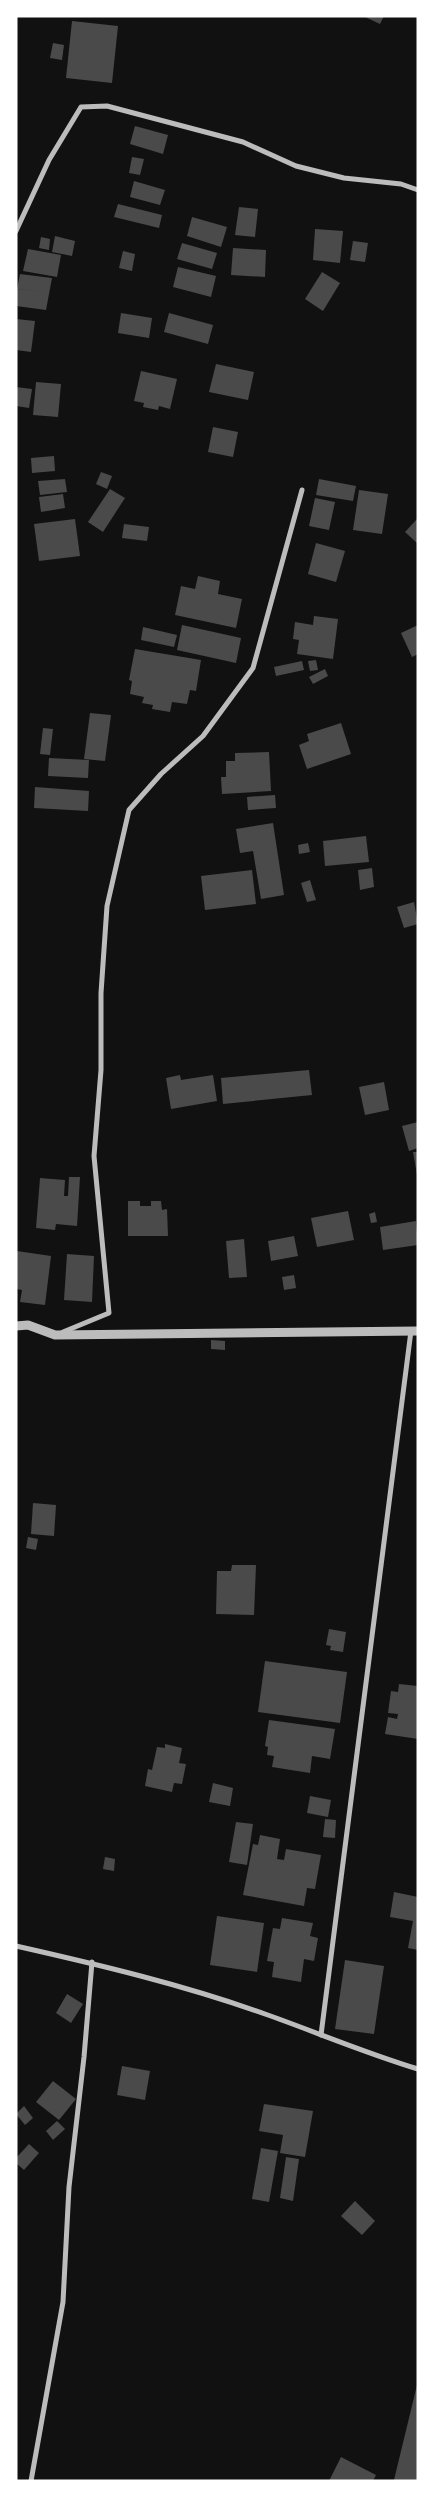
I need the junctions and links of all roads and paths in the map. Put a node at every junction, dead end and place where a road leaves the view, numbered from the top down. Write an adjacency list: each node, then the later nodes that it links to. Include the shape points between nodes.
1 (418, 190): 2 (street, via 306,168 243,142 107,106 81,107 49,160)
2 (16, 231)
3 (302, 490): 6 (street, via 253,668 203,736 161,774 129,810 107,906 94,1156 109,1313)
4 (16, 1326): 6 (street, via 28,1326)
5 (414, 1331): 6 (street); 9 (street)
6 (55, 1335)
7 (16, 1946): 8 (street)
8 (92, 1962): 9 (street, via 264,2013); 11 (street, via 69,2187 63,2302)
9 (321, 2036): 10 (street)
10 (418, 2069)
11 (31, 2481)

